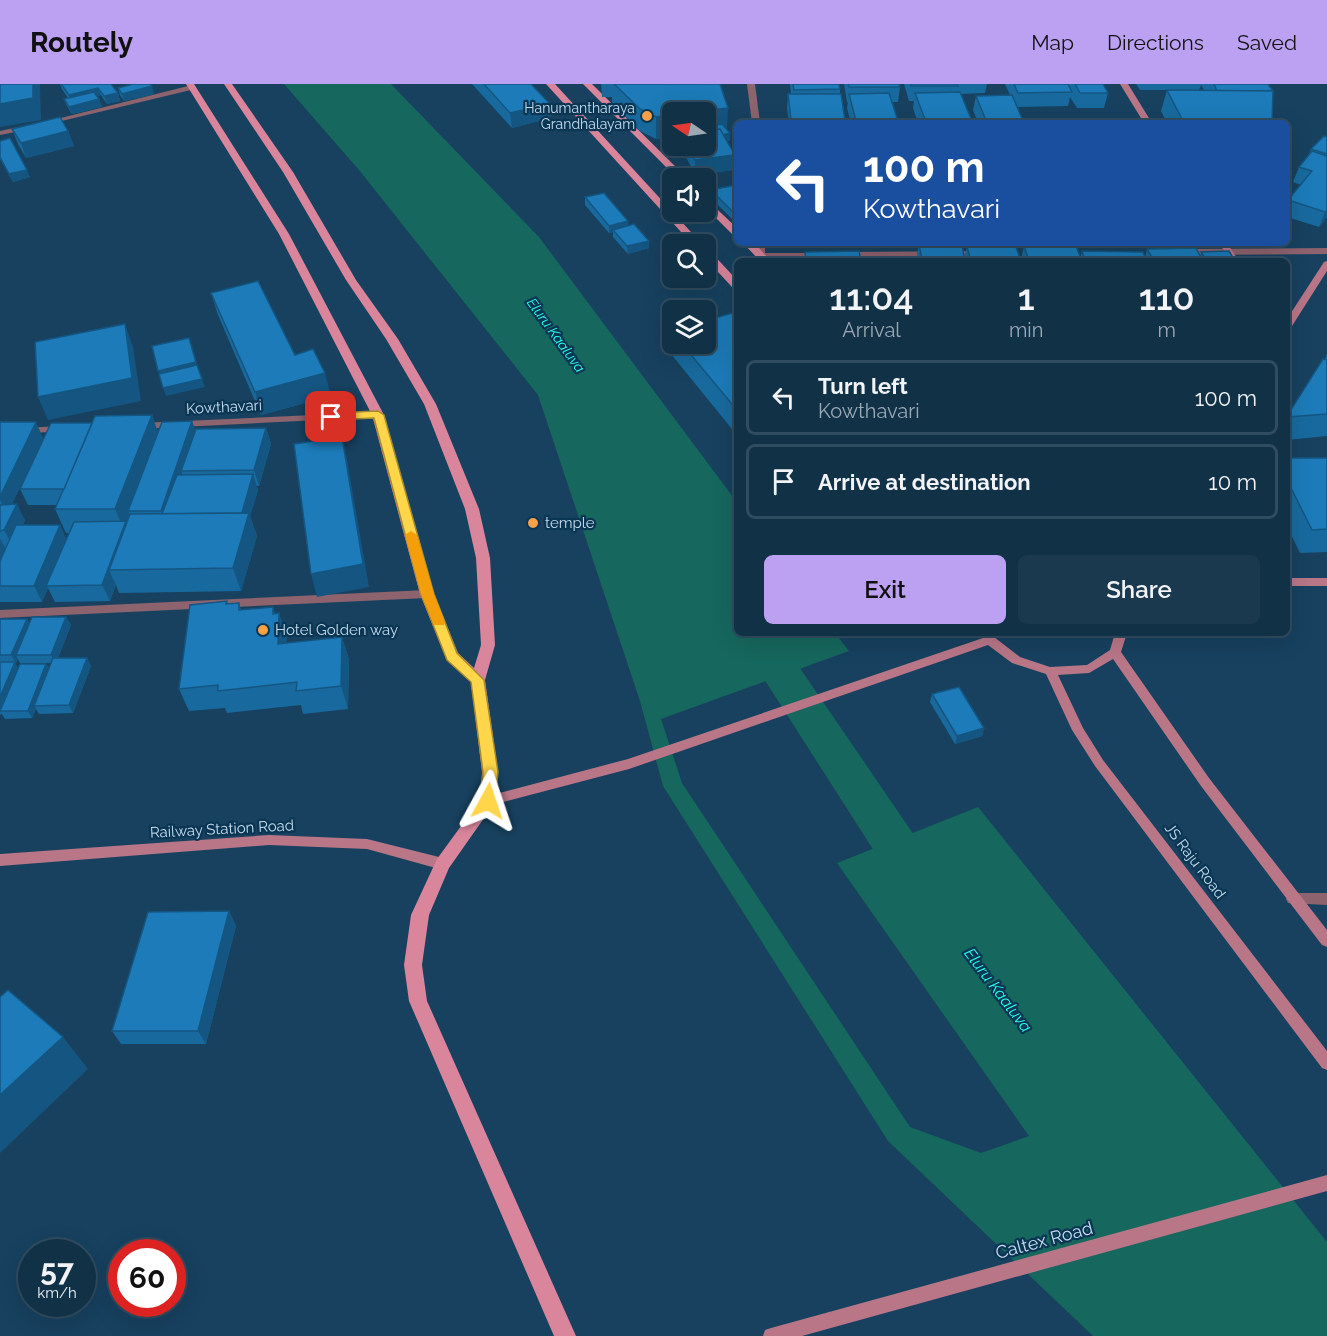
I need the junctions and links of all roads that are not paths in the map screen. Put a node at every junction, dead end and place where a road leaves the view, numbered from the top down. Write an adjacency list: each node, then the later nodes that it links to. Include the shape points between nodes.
1 (228, 84): 39 (main road, via 288,172 430,404 472,509 483,558 488,645)
2 (550, 84): 13 (main road)
3 (586, 84): 10 (main road)
4 (751, 84): 7 (street)
5 (1124, 84): 8 (street)
6 (191, 86): 9 (street); 27 (main road, via 284,234)
7 (756, 120)
8 (1146, 120)
9 (0, 134)
10 (672, 168)
11 (716, 212): 12 (main road)
12 (734, 230)
13 (688, 234)
14 (751, 246): 20 (main road)
15 (1225, 246): 18 (street)
16 (1327, 251): 18 (street)
17 (1169, 252): 18 (street)
18 (1229, 252): 22 (street)
19 (989, 254): 21 (street)
20 (762, 258)
21 (808, 258)
22 (1233, 258)
23 (716, 264): 25 (main road)
24 (1327, 264): 26 (street)
25 (734, 283)
26 (1290, 321)
27 (378, 415): 28 (street, Kowthavari); 33 (main road)
28 (130, 426)
29 (71, 429): 30 (street)
30 (0, 432)
31 (1290, 582): 32 (street)
32 (1327, 582)
33 (427, 594): 34 (street); 39 (main road, via 452,656)
34 (0, 614)
35 (988, 636): 38 (street, via 1016,660); 40 (street, via 876,680 628,764)
36 (1120, 636): 37 (street)
37 (1115, 652): 38 (street, via 1089,669); 43 (street)
38 (1050, 671): 46 (street, JS Raju Road, via 1078,730 1099,763)
39 (478, 680): 40 (main road, via 490,772)
40 (488, 801): 42 (main road)
41 (0, 860): 42 (street, Railway Station Road, via 269,840 367,844)
42 (443, 864): 48 (main road, via 420,915 413,965 418,1001)
43 (1293, 899): 44 (street); 45 (street)
44 (1327, 899)
45 (1327, 941)
46 (1327, 1063)
47 (1327, 1183): 49 (street, Caltex Road)
48 (565, 1336)
49 (771, 1336)

